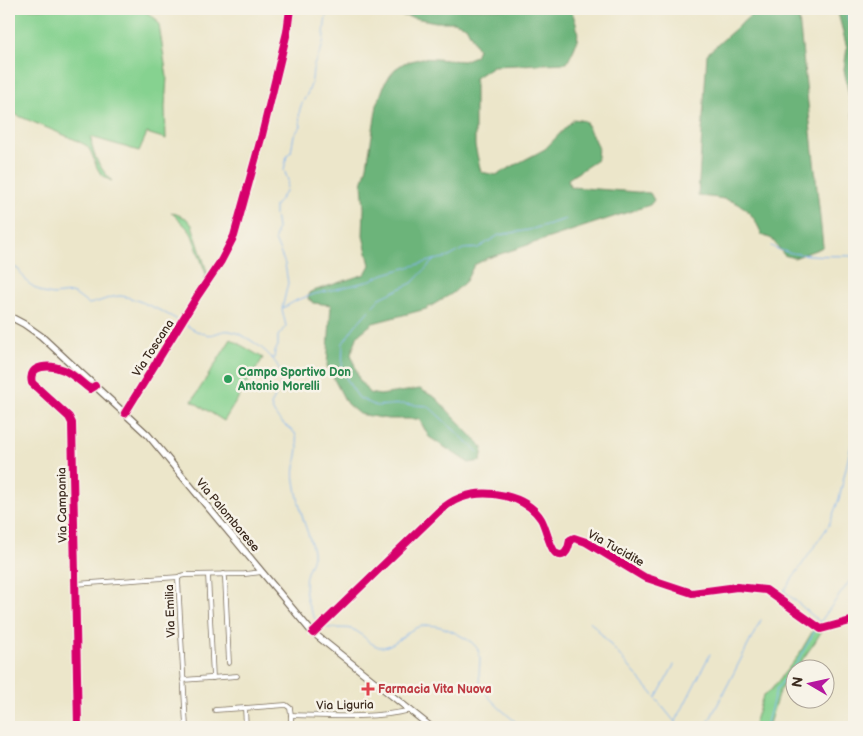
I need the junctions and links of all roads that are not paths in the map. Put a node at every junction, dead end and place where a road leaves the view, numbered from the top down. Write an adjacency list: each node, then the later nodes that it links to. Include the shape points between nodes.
1 (290, 9): 4 (street, Via Toscana, via 238,226 221,261)
2 (9, 316): 3 (main road, Via Palombarese, via 41,336)
3 (95, 386): 4 (main road, Via Palombarese); 9 (street, Via Campania, via 90,389 61,369 39,367 31,376 32,383 72,423)
4 (125, 413): 5 (main road, Via Palombarese, via 161,450)
5 (262, 572): 6 (street, Via Emilia); 11 (main road, Via Palombarese)
6 (224, 574): 7 (street, Via Emilia); 12 (street)
7 (208, 575): 8 (street, Via Emilia); 14 (street)
8 (179, 577): 9 (street); 15 (street, Via Emilia)
9 (75, 584): 22 (street, Via Campania)
10 (854, 620): 11 (street, Via Tucidite, via 820,628 766,590 737,587 692,593 644,577 574,538 570,540 565,554 557,554 543,522 534,511 502,495 483,494 459,498 438,512)
11 (315, 630): 18 (main road, Via Palombarese)
12 (229, 663)
13 (237, 676): 14 (street)
14 (213, 678): 15 (street)
15 (184, 680): 23 (street, Via Emilia)
16 (245, 708): 17 (street); 19 (street, via 286,705); 24 (street)
17 (215, 710)
18 (411, 710): 19 (street, Via Liguria, via 382,715); 26 (main road, Via Palombarese)
19 (291, 715): 25 (street)
20 (9, 727): 21 (street)
21 (20, 727)
22 (78, 727)
23 (186, 727)
24 (246, 727)
25 (292, 727)
26 (431, 727)

